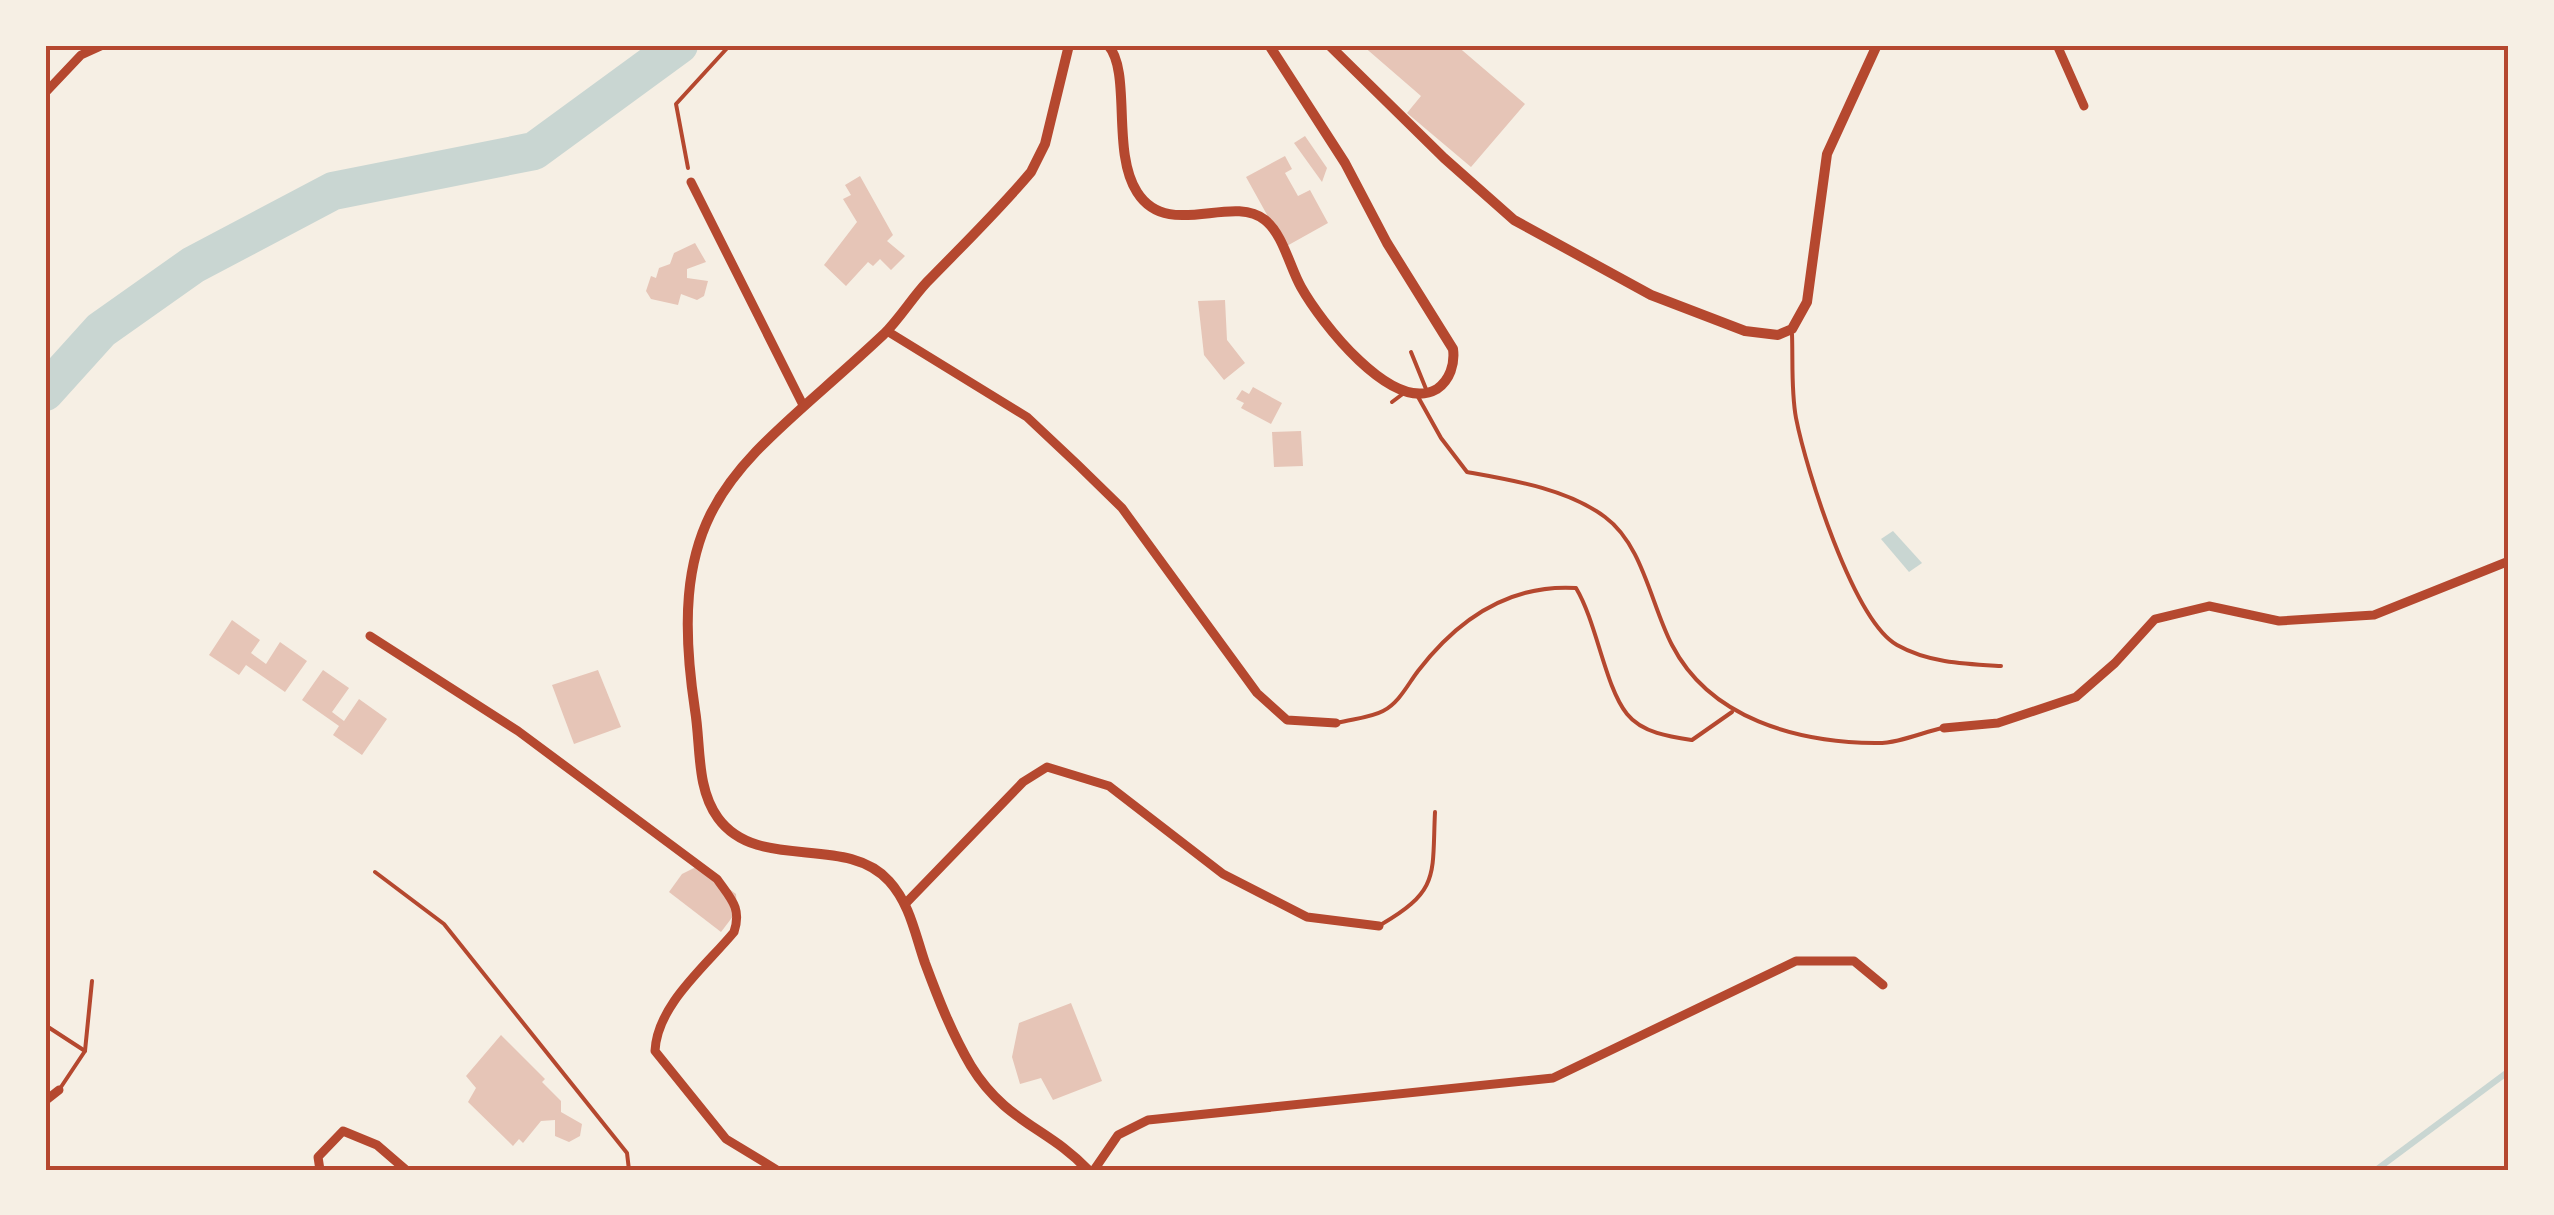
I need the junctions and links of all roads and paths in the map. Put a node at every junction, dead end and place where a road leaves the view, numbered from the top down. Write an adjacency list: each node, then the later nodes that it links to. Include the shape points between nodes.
1 (102, 45): 9 (street, via 81,55)
2 (730, 45): 11 (path, via 676,104)
3 (1069, 45): 13 (street, via 1045,144 1031,172)
4 (1108, 45): 15 (street, via 1119,79 1124,157 1139,196 1183,216 1246,212 1265,220 1324,325 1360,360)
5 (1269, 45): 15 (street, via 1452,349 1452,370 1442,386)
6 (1329, 45): 12 (street, via 1514,220 1605,273 1684,308 1762,334)
7 (1877, 45): 12 (street, via 1827,154 1807,302)
8 (2057, 45): 10 (street)
9 (45, 93)
10 (2084, 106)
11 (691, 182): 17 (street)
12 (1792, 330): 20 (lane, via 1796,416 1816,490 1876,627 1895,645 1939,662)
13 (887, 331): 17 (street); 22 (street, via 1027,417 1078,465 1122,508 1257,693 1287,720)
14 (1411, 352): 15 (lane)
15 (1416, 394): 16 (lane); 21 (lane, via 1468,472 1520,482 1606,517 1624,539 1672,648)
16 (1392, 402)
17 (803, 405): 26 (street, via 754,449 722,491 688,580 686,634 704,793 733,835 871,864)
18 (2509, 561): 23 (street, via 2374,615 2279,621 2209,606 2155,618 2076,696 1998,723)
19 (370, 636): 37 (street, via 518,732 717,879 737,907 734,932 667,1012 654,1051 726,1139)
20 (2000, 666)
21 (1732, 712): 22 (lane, via 1692,740 1660,736 1627,715 1592,614 1576,588 1549,586 1485,608 1453,633 1384,711); 23 (lane, via 1793,733 1878,744)
22 (1336, 723)
23 (1944, 728)
24 (1434, 812): 27 (lane, via 1432,866 1420,902)
25 (374, 872): 36 (lane, via 444,924 628,1153)
26 (906, 903): 27 (street, via 1023,782 1046,767 1110,786 1223,874 1307,917); 38 (street, via 943,1012 971,1066 995,1100)
27 (1379, 926)
28 (92, 980): 31 (lane)
29 (1883, 985): 38 (street, via 1854,962 1796,961 1553,1078 1148,1120 1118,1134)
30 (45, 1025): 31 (lane)
31 (85, 1052): 32 (lane)
32 (58, 1090): 33 (street)
33 (45, 1101)
34 (320, 1170): 35 (street, via 318,1156 342,1130)
35 (406, 1170)
36 (630, 1170)
37 (777, 1170)
38 (1091, 1170)

